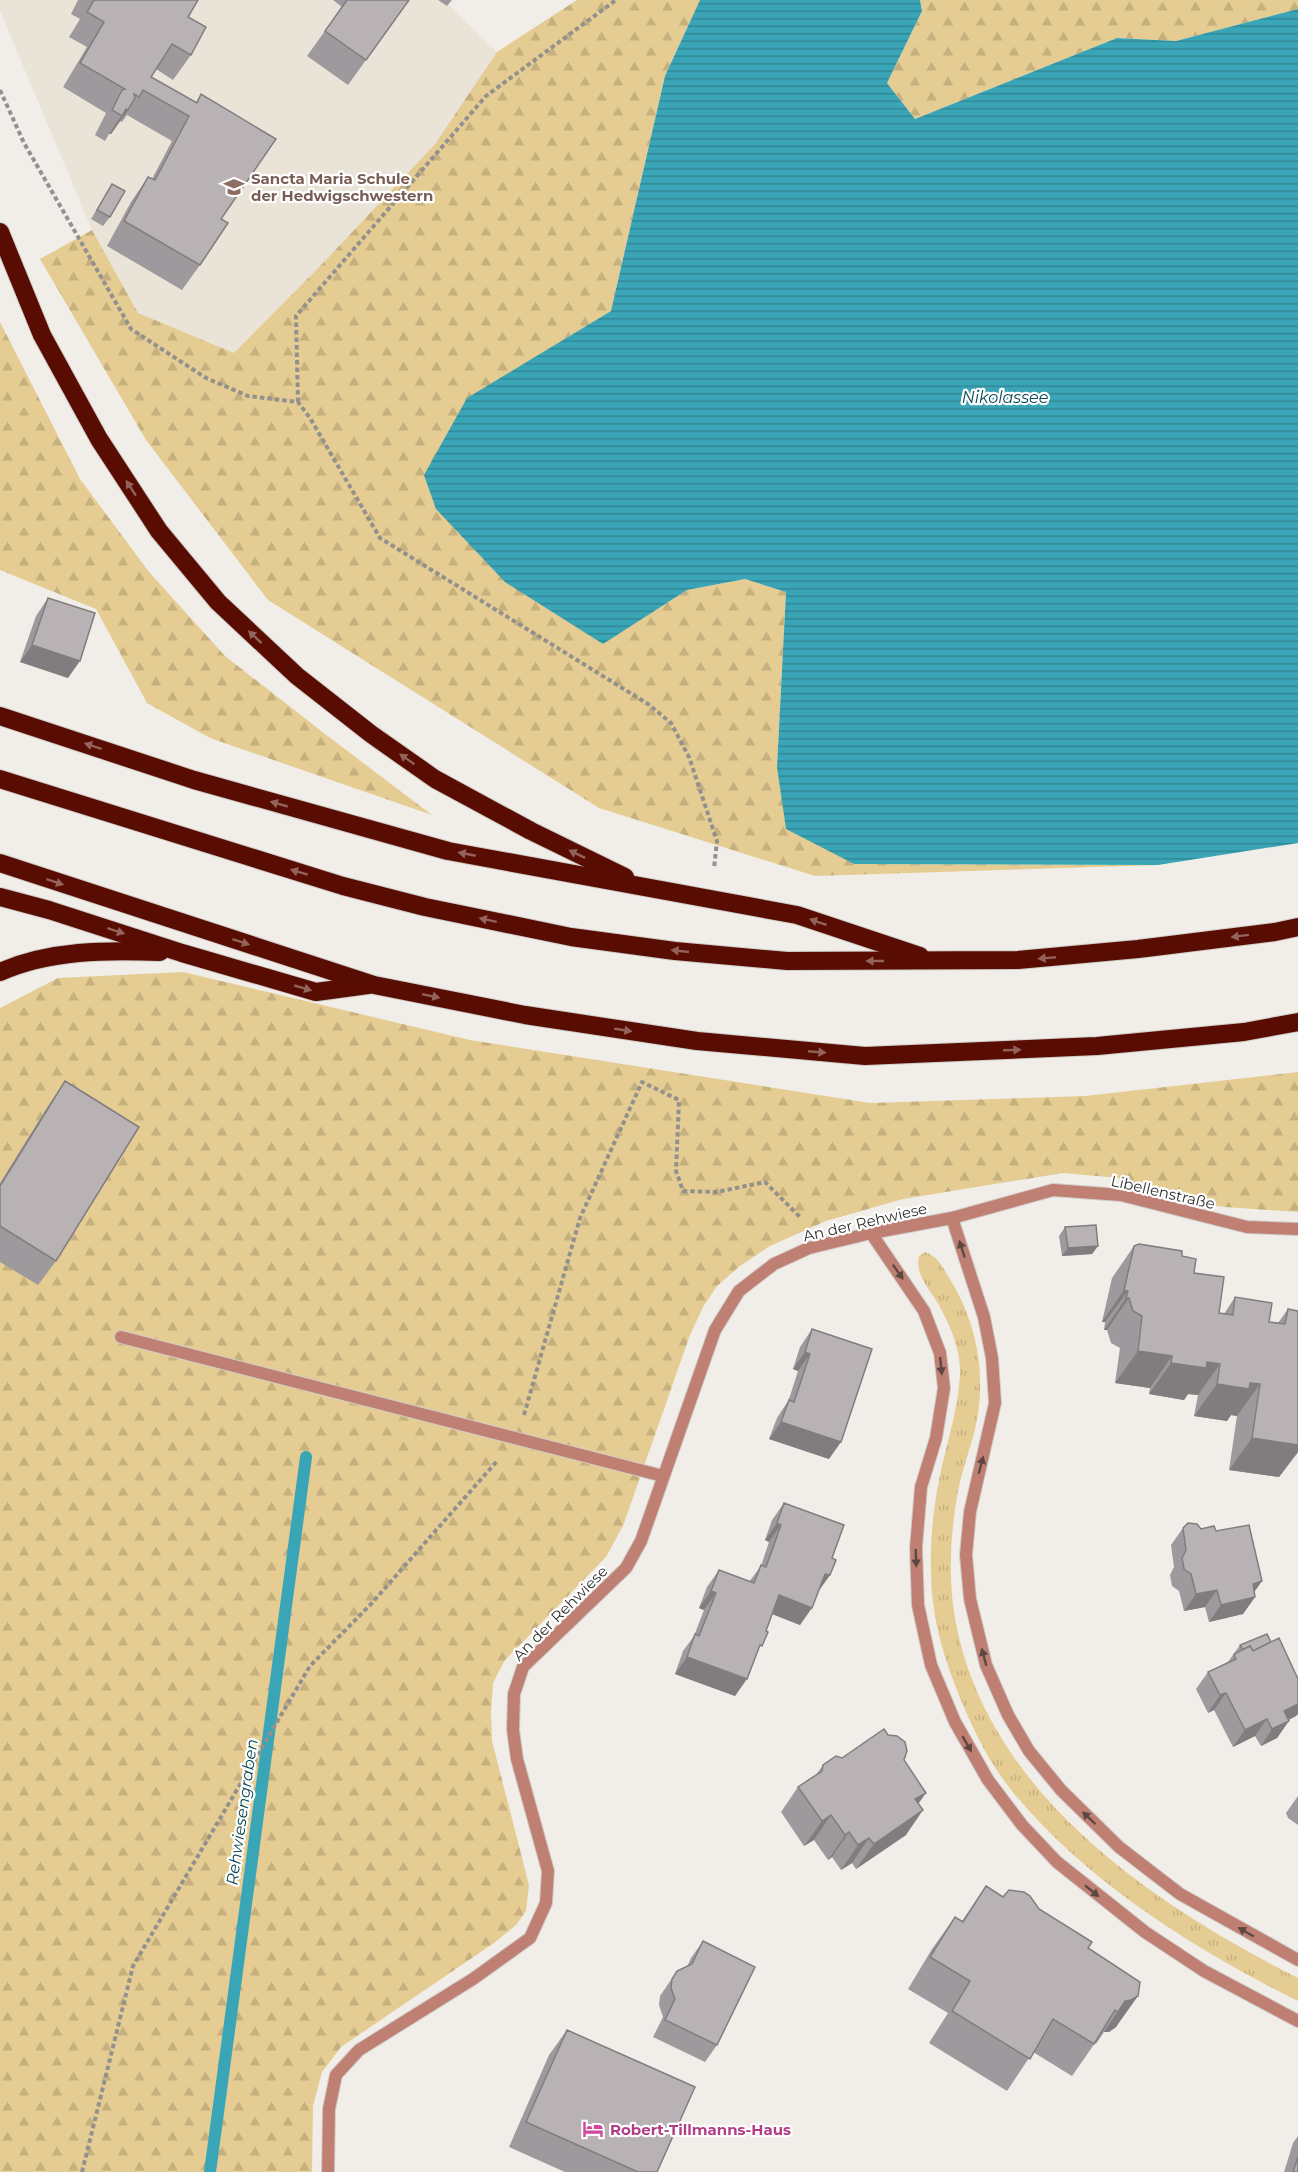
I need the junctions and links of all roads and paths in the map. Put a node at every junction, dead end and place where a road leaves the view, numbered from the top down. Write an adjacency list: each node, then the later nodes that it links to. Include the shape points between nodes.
1 (616, 0): 4 (path, via 486,96 296,316)
2 (0, 90): 4 (path, via 24,143 131,329 206,378 248,396)
3 (0, 232): 9 (highway, one-way to 3, via 435,779 297,676 218,602 159,531 99,439 42,335)
4 (298, 402): 8 (path, via 380,538 648,704 671,723 689,757 717,841)
5 (0, 716): 9 (highway, one-way to 5, via 448,850 194,780)
6 (0, 779): 13 (highway, one-way to 6, via 787,961 571,937 343,886)
7 (0, 863): 15 (highway, one-way to 15)
8 (714, 867)
9 (649, 888): 13 (highway, one-way to 9, via 797,915)
10 (0, 897): 12 (highway, one-way to 12)
11 (1298, 927): 13 (highway, one-way to 13, via 1138,950 1018,960)
12 (182, 953): 14 (highway, via 106,950 24,962); 15 (highway, one-way to 15, via 316,992)
13 (933, 961)
14 (0, 972)
15 (374, 985): 16 (highway, one-way to 16, via 525,1016 685,1040 865,1056 1097,1046 1244,1032)
16 (1298, 1022)
17 (801, 1218): 22 (path, via 765,1182 717,1192 682,1191 676,1171 680,1100 642,1082 580,1218)
18 (952, 1218): 19 (street, Libellenstraße, via 1053,1190 1121,1195 1247,1227); 20 (street, An der Rehwiese); 24 (street, one-way to 18, via 1180,1894 1119,1847 1061,1790 1029,1751 1008,1715 986,1665 970,1599 966,1555 970,1512 994,1403 993,1358)
19 (1298, 1229)
20 (871, 1233): 23 (street, An der Rehwiese, via 809,1248 774,1264 739,1292 715,1329); 25 (street, one-way to 25, via 924,1311 940,1353 944,1388 936,1438 921,1487 917,1593 931,1665 955,1722 988,1780 1057,1862 1164,1945)
21 (121, 1337): 22 (street)
22 (517, 1438): 23 (street); 26 (path, via 371,1604 310,1666 133,1966)
23 (663, 1476): 27 (street, An der Rehwiese, via 641,1541 626,1568 523,1667 514,1694 517,1759 548,1871 546,1903 530,1938 359,2050 336,2075 329,2109)
24 (1298, 1960)
25 (1298, 2021)
26 (82, 2172)
27 (328, 2172)

